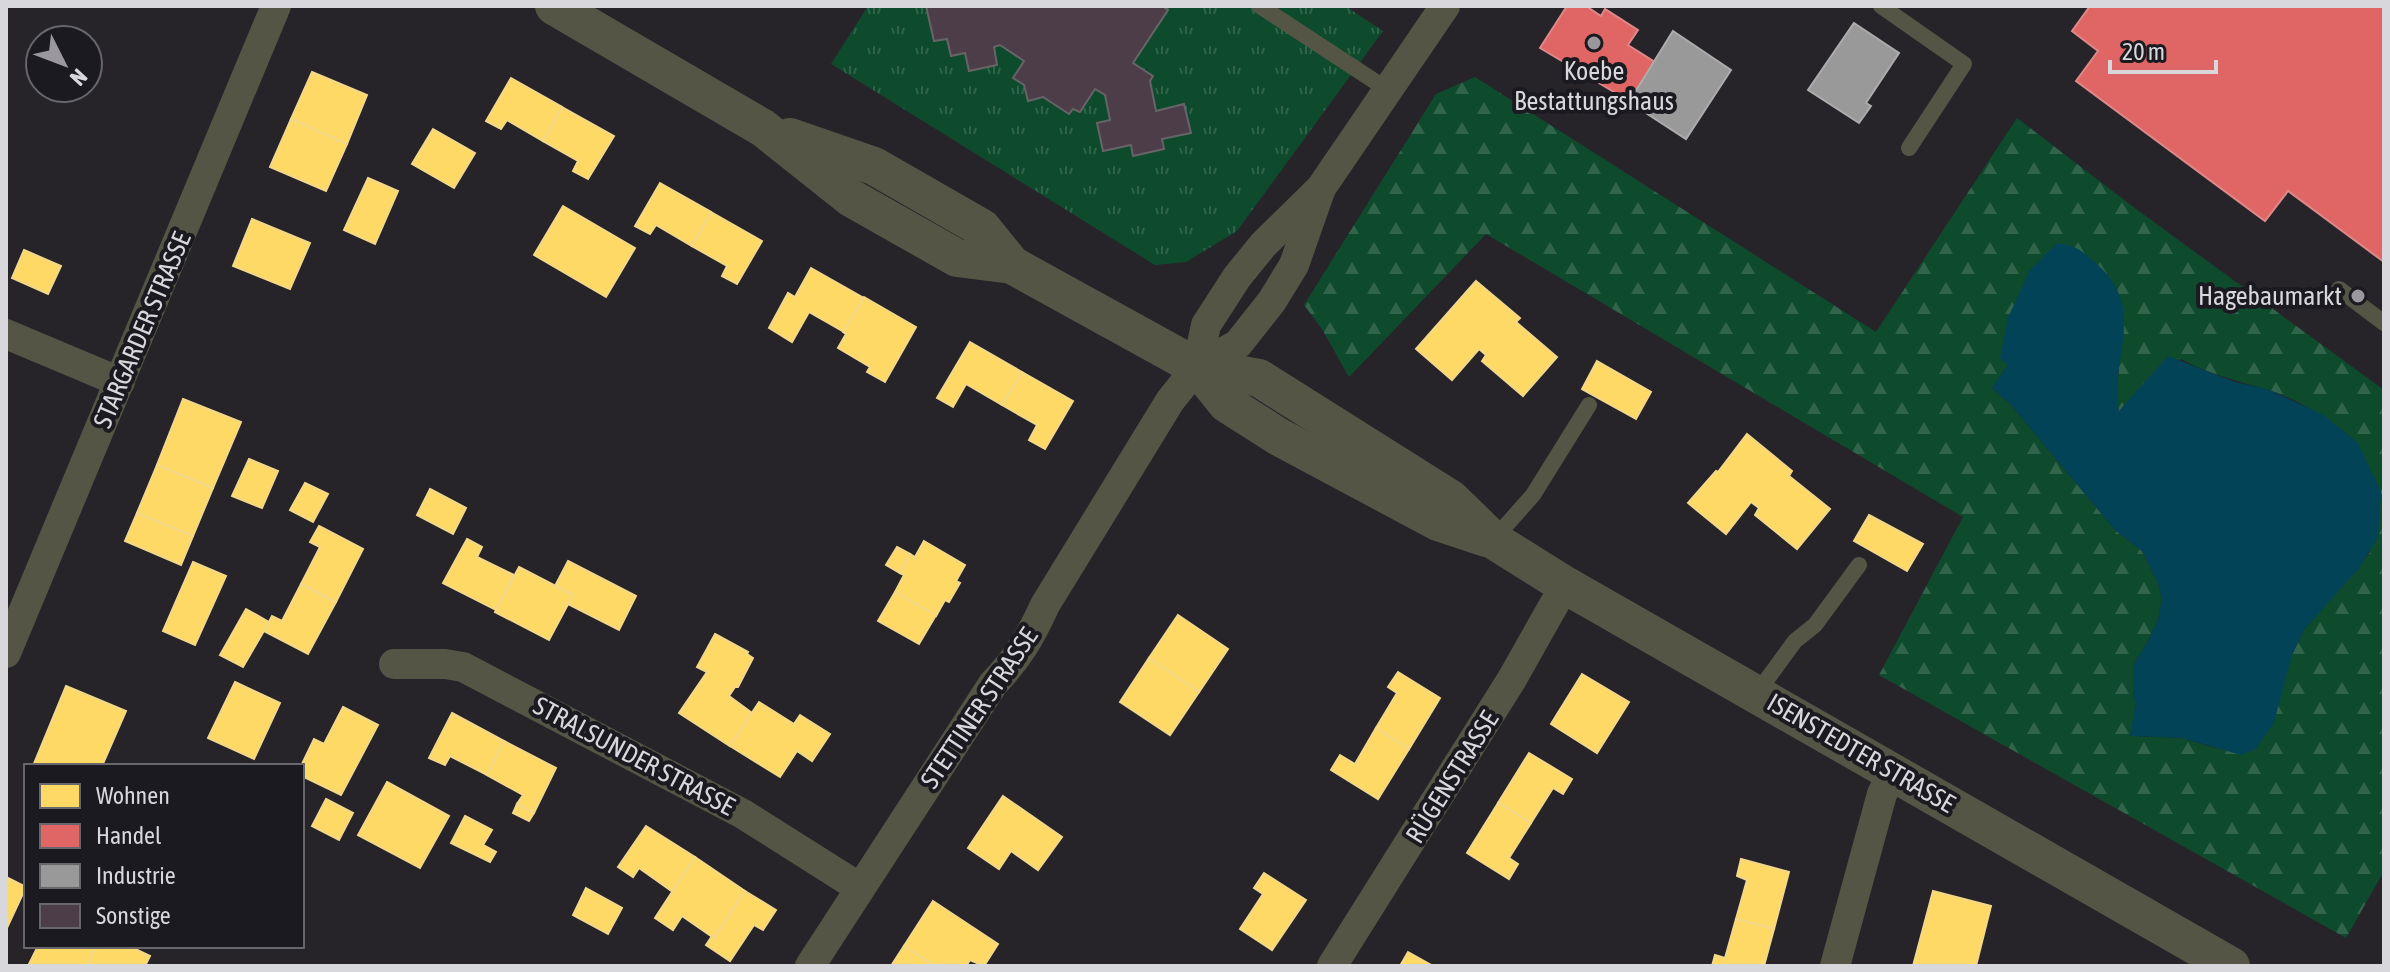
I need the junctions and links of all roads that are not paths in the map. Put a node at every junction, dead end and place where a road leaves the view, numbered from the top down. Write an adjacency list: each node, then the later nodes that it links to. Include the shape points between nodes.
1 (276, 6): 13 (street, STARGARDER STRASSE)
2 (554, 6): 12 (street, ISENSTEDTER STRASSE, via 763,128 874,166 982,228 1012,265)
3 (1260, 6): 6 (lane)
4 (1445, 6): 6 (street)
5 (1881, 6): 7 (lane, via 1964,64)
6 (1388, 90): 8 (street)
7 (1909, 148)
8 (1321, 188): 12 (street, via 1237,277 1206,325); 12 (street, via 1294,265 1272,301 1238,344)
9 (2339, 289): 10 (lane)
10 (2384, 323)
11 (6, 334): 13 (street)
12 (1197, 367): 15 (street, ISENSTEDTER STRASSE, via 1259,378 1451,499); 22 (street, STETTINER STRASSE, via 1170,401 1017,659 993,684)
13 (120, 382): 18 (street, STARGARDER STRASSE)
14 (1589, 405): 15 (lane, via 1533,495)
15 (1493, 540): 17 (street, ISENSTEDTER STRASSE)
16 (1859, 565): 20 (lane)
17 (1565, 585): 20 (street, ISENSTEDTER STRASSE); 24 (street, RÜGENSTRASSE)
18 (6, 653)
19 (394, 664): 22 (street, STRALSUNDER STRASSE, via 463,667 743,814)
20 (1757, 693): 21 (street, ISENSTEDTER STRASSE)
21 (1893, 771): 25 (street); 26 (street, ISENSTEDTER STRASSE)
22 (860, 888): 23 (street, STETTINER STRASSE)
23 (810, 966)
24 (1332, 966)
25 (1835, 966)
26 (2231, 966)

